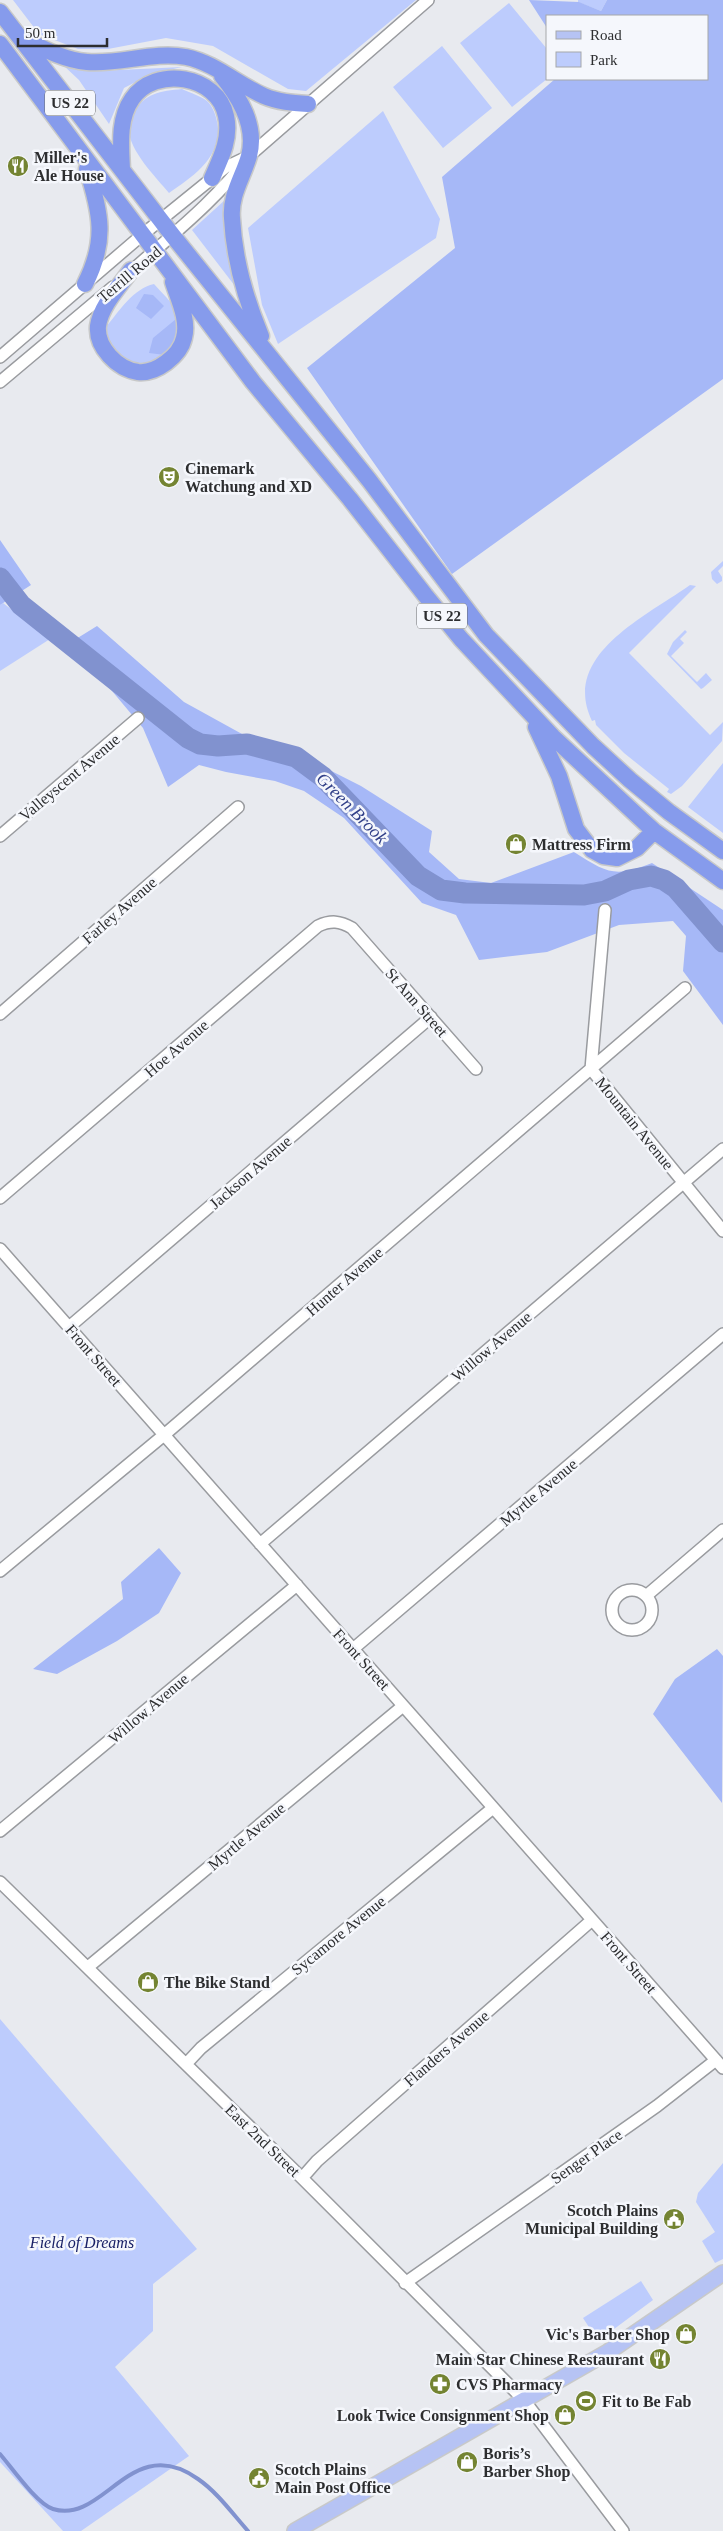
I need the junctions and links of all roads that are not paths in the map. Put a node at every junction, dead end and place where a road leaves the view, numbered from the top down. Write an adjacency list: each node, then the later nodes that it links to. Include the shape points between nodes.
1 (428, 0): 6 (street, Terrill Road)
2 (0, 12): 3 (highway, US 22)
3 (19, 36): 5 (highway, via 71,60 109,62 171,56); 9 (highway, US 22)
4 (0, 44): 8 (highway, US 22)
5 (216, 68): 6 (highway, via 262,95 283,102); 7 (highway, via 245,110 250,130)
6 (308, 104): 7 (street, Terrill Road)
7 (249, 156): 10 (street, Terrill Road); 13 (street, Terrill Road, via 235,175); 18 (highway, via 236,189 232,218 246,295)
8 (84, 158): 12 (highway, US 22); 17 (highway, via 101,224 96,261)
9 (122, 169): 10 (highway, via 122,128 132,99 152,83 178,78 201,84 224,108 228,128 226,140); 11 (highway, US 22)
10 (212, 178): 11 (street, Terrill Road)
11 (161, 220): 12 (street, Terrill Road); 13 (highway, US 22)
12 (142, 235): 14 (highway, US 22); 17 (street, Terrill Road)
13 (173, 236): 14 (street, Terrill Road); 18 (highway, US 22)
14 (155, 252): 15 (street, Terrill Road); 16 (highway, US 22)
15 (132, 270): 16 (highway, via 104,310 98,329 113,360 138,372 160,367 173,356 184,338 184,323); 20 (street, Terrill Road)
16 (170, 272): 21 (highway, US 22, via 253,382 425,595)
17 (85, 284): 19 (street, Terrill Road)
18 (269, 355): 26 (highway, US 22, via 369,480 488,638 630,780)
19 (0, 356)
20 (0, 382)
21 (529, 712): 24 (highway, US 22); 24 (highway, via 559,776 576,829 592,850 618,858 637,848)
22 (138, 718): 25 (street, Valleyscent Avenue)
23 (238, 807): 31 (street, Farley Avenue)
24 (654, 831): 27 (highway, US 22)
25 (0, 836)
26 (723, 851)
27 (723, 881)
28 (606, 910): 33 (street, Mountain Avenue)
29 (358, 935): 32 (street, St Ann Street); 37 (street, Hoe Avenue, via 344,923 326,922 318,926)
30 (685, 988): 33 (street, Hunter Avenue)
31 (0, 1014)
32 (431, 1017): 34 (street, St Ann Street); 40 (street, Jackson Avenue)
33 (591, 1068): 36 (street, Mountain Avenue); 42 (street, Hunter Avenue)
34 (476, 1069)
35 (723, 1149): 36 (street, Willow Avenue)
36 (683, 1182): 38 (street, Mountain Avenue); 44 (street, Willow Avenue)
37 (0, 1198)
38 (723, 1231)
39 (2, 1255): 40 (street, Front Street)
40 (68, 1327): 42 (street, Front Street)
41 (723, 1334): 48 (street, Myrtle Avenue)
42 (164, 1435): 44 (street, Front Street); 45 (street, Hunter Avenue)
43 (723, 1530): 47 (street)
44 (260, 1544): 46 (street, Front Street)
45 (0, 1571)
46 (297, 1585): 48 (street, Front Street); 51 (street, Willow Avenue)
47 (646, 1596)
48 (353, 1649): 49 (street, Front Street)
49 (404, 1706): 50 (street, Front Street); 54 (street, Myrtle Avenue)
50 (493, 1808): 53 (street, Front Street); 55 (street, Sycamore Avenue, via 208,2041)
51 (0, 1831)
52 (0, 1882): 54 (street, East 2nd Street)
53 (592, 1920): 56 (street, Front Street); 57 (street, Flanders Avenue, via 317,2161)
54 (88, 1967): 55 (street, East 2nd Street)
55 (186, 2064): 57 (street, East 2nd Street)
56 (719, 2064): 59 (street, Senger Place)
57 (302, 2178): 59 (street, East 2nd Street)
58 (723, 2272): 60 (main road, via 608,2352)
59 (405, 2283): 60 (street, East 2nd Street)
60 (524, 2400): 61 (main road); 62 (street, East 2nd Street)
61 (295, 2531)
62 (623, 2531)

